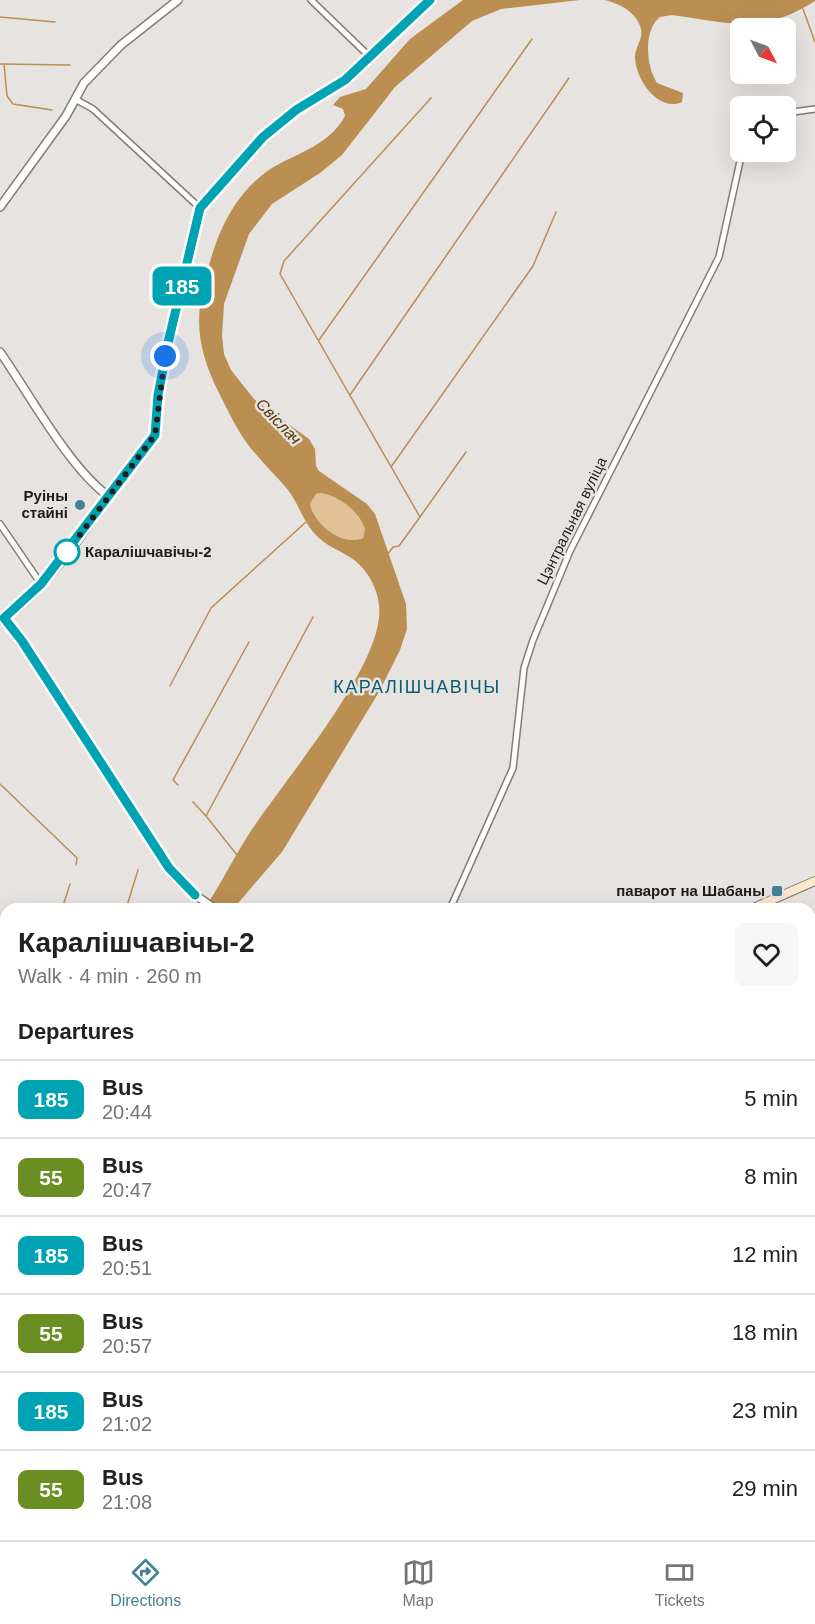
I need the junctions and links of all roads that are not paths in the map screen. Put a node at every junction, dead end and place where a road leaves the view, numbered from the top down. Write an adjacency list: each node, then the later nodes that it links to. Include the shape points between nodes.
1 (178, 0): 5 (street, via 114,51 84,83)
2 (311, 0): 4 (street)
3 (430, 0): 4 (street)
4 (370, 57): 10 (street, via 336,87 296,110 263,137)
5 (75, 99): 9 (street); 10 (street, via 93,109)
6 (815, 109): 7 (street)
7 (796, 112)
8 (740, 162): 18 (street, Цэнтральная вуліца, via 719,257 580,530 533,640 524,668 511,774)
9 (0, 207)
10 (200, 208): 12 (street, via 170,331 155,435)
11 (0, 352): 12 (street, via 72,459 92,484)
12 (108, 496): 14 (street)
13 (0, 524): 14 (street)
14 (41, 584): 15 (street, via 19,608)
15 (2, 619): 17 (street, via 22,641 169,868)
16 (815, 882): 19 (main road)
17 (206, 903)
18 (453, 903)
19 (765, 903)

